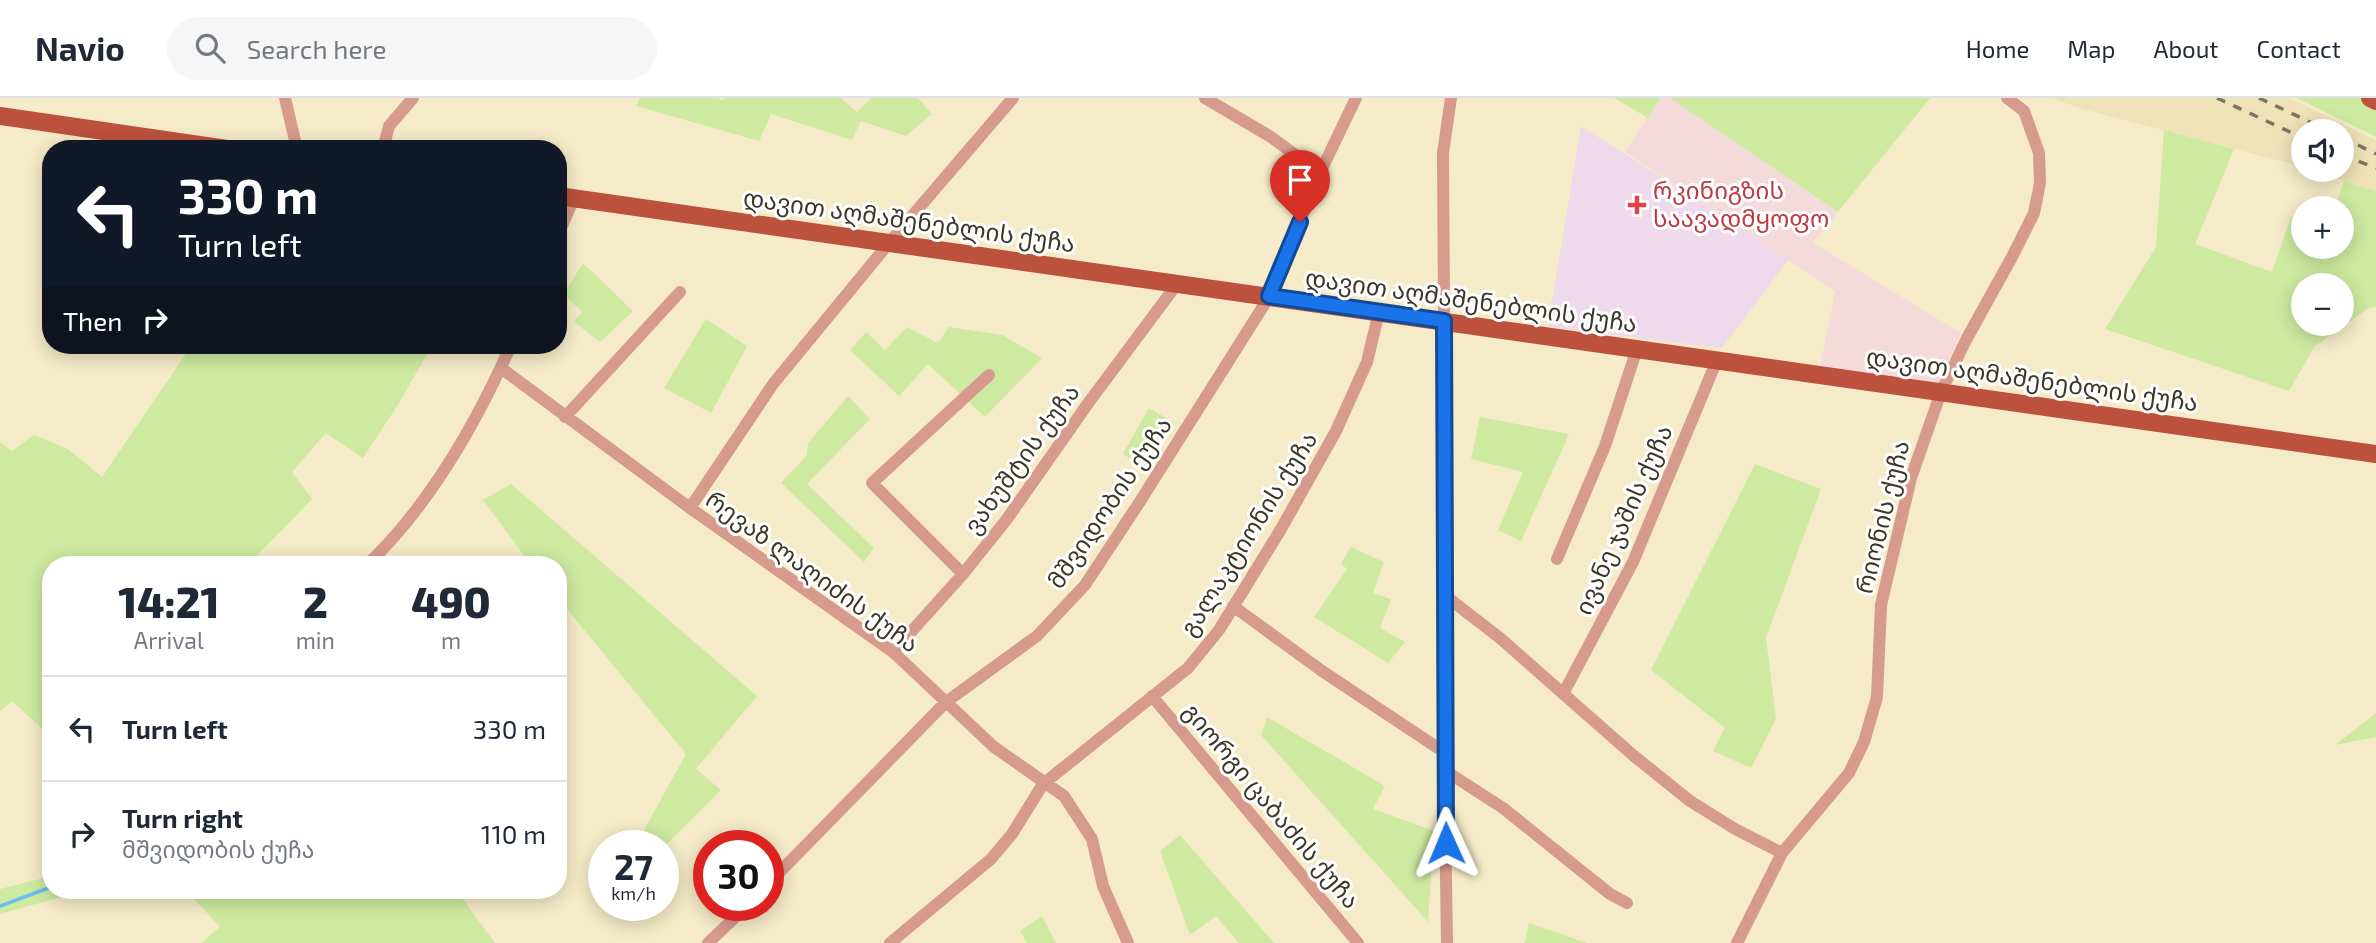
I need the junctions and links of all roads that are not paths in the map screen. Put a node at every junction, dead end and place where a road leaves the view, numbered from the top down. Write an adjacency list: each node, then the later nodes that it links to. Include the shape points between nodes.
1 (285, 98): 12 (street)
2 (413, 98): 13 (street, via 389,126)
3 (1013, 98): 16 (street)
4 (1205, 98): 14 (street)
5 (1356, 98): 14 (street, მშვიდობის ქუჩა)
6 (1451, 98): 21 (street, via 1443,153)
7 (2007, 98): 27 (street, რიონის ქუჩა, via 2024,111 2039,153 2034,213)
8 (2370, 98): 9 (main road)
9 (2376, 101)
10 (0, 116): 11 (main road)
11 (165, 140)
12 (295, 140)
13 (385, 140)
14 (1320, 173): 19 (street, მშვიდობის ქუჩა)
15 (567, 197): 16 (main road, დავით აღმაშენებლის ქუჩა)
16 (889, 243): 17 (main road, დავით აღმაშენებლის ქუჩა); 30 (street, via 773,384)
17 (1177, 284): 19 (main road, დავით აღმაშენებლის ქუჩა); 33 (street, ვახუშტის ქუჩა)
18 (680, 292): 28 (street)
19 (1269, 296): 20 (main road, დავით აღმაშენებლის ქუჩა); 39 (street, მშვიდობის ქუჩა, via 1085,585 1037,636)
20 (1379, 312): 21 (main road, დავით აღმაშენებლის ქუჩა); 35 (street, გალაკტიონის ქუჩა, via 1367,362 1336,431)
21 (1444, 321): 22 (main road, დავით აღმაშენებლის ქუჩა); 34 (street)
22 (1636, 349): 24 (main road, დავით აღმაშენებლის ქუჩა); 32 (street, via 1605,446)
23 (507, 354): 25 (street)
24 (1717, 360): 27 (main road, დავით აღმაშენებლის ქუჩა); 37 (street, ივანე ჯაშის ქუჩა, via 1633,562)
25 (501, 368): 28 (street, რევაზ ლაღიძის ქუჩა); 31 (street, via 435,485)
26 (989, 375): 33 (street, via 872,483)
27 (1941, 392): 29 (main road, დავით აღმაშენებლის ქუჩა); 43 (street, რიონის ქუჩა, via 1911,478 1881,605 1877,696 1864,742 1849,773)
28 (565, 417): 30 (street, რევაზ ლაღიძის ქუჩა)
29 (2376, 454)
30 (690, 508): 36 (street, რევაზ ლაღიძის ქუჩა)
31 (376, 556)
32 (1557, 559)
33 (962, 574): 36 (street, ვახუშტის ქუჩა)
34 (1443, 594): 37 (street); 40 (street)
35 (1233, 606): 38 (street, გალაკტიონის ქუჩა, via 1188,668); 40 (street)
36 (893, 652): 39 (street, რევაზ ლაღიძის ქუჩა)
37 (1563, 694): 43 (street, via 1690,801)
38 (1152, 696): 42 (street, გალაკტიონის ქუჩა); 48 (street, გიორგი ცაბაძის ქუჩა)
39 (946, 702): 42 (street, რევაზ ლაღიძის ქუჩა); 44 (street, მშვიდობის ქუჩა)
40 (1444, 752): 41 (street)
41 (1444, 770): 45 (street, via 1503,808); 51 (street)
42 (1043, 784): 47 (street, გალაკტიონის ქუჩა, via 991,859); 50 (street, რევაზ ლაღიძის ქუჩა, via 1064,796 1092,839 1103,886)
43 (1782, 853): 52 (street, რიონის ქუჩა)
44 (784, 868)
45 (1627, 903)
46 (731, 921): 49 (street)
47 (896, 941)
48 (1354, 942)
49 (708, 943)
50 (1128, 943)
51 (1447, 943)
52 (1737, 943)

